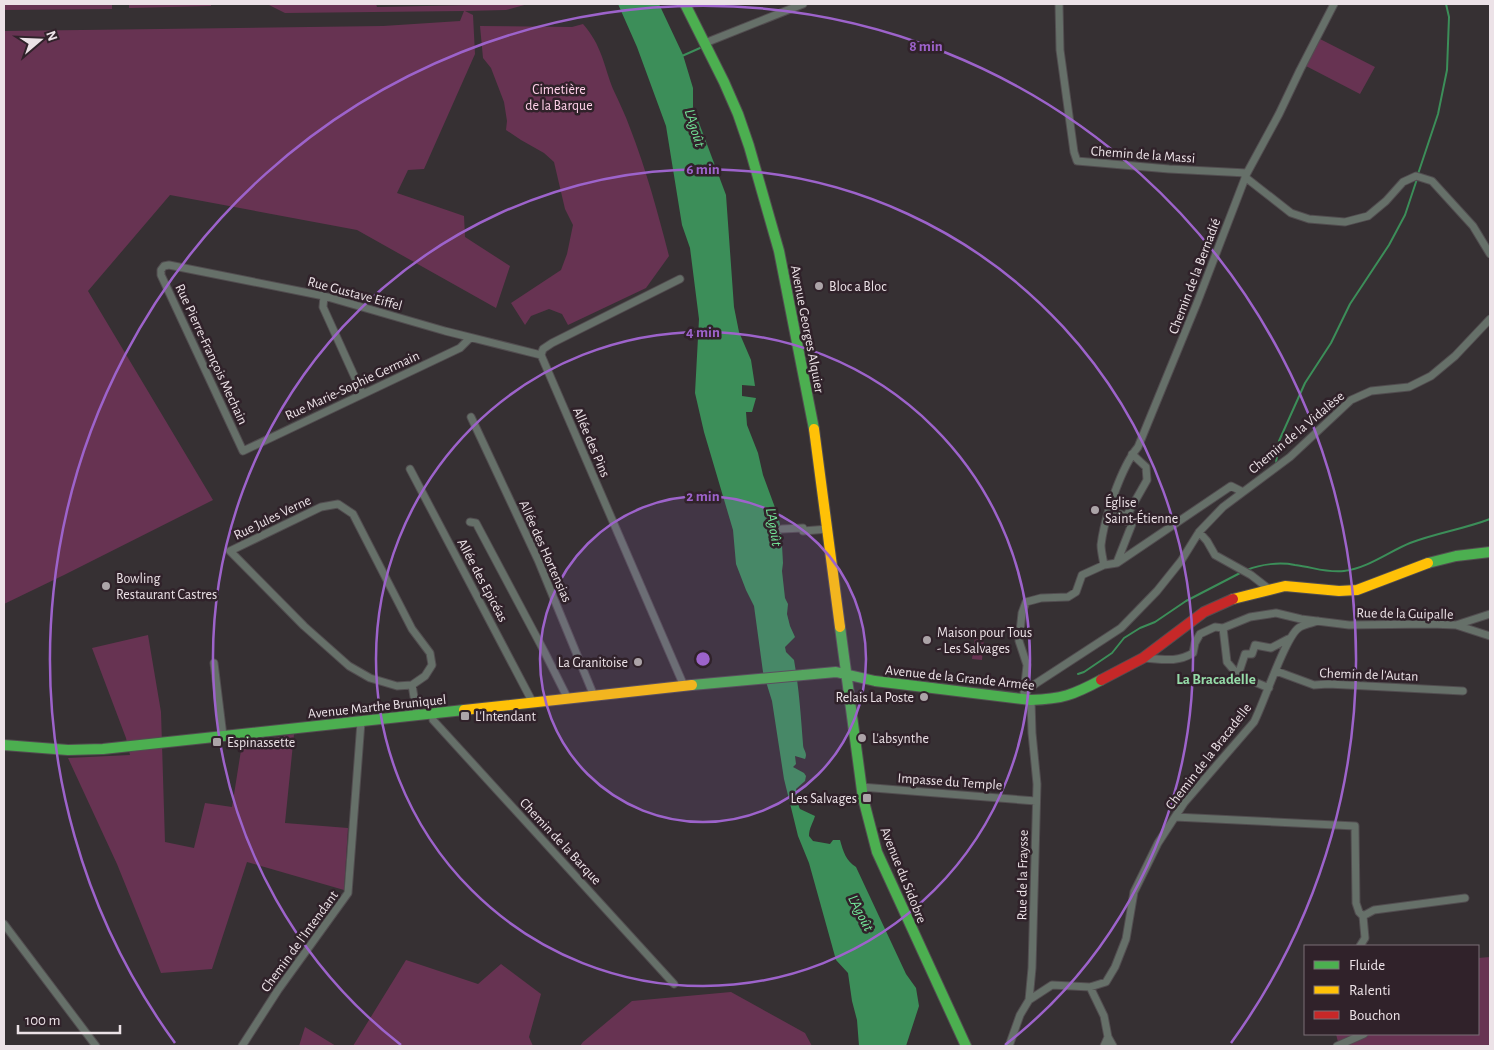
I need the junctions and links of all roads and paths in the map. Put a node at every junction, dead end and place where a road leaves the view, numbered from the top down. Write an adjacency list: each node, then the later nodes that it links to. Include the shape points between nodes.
1 (685, 4): 5 (main road, Avenue Georges Alquier)
2 (803, 4): 5 (street)
3 (1059, 4): 6 (street, Chemin de la Massi, via 1060,50 1077,161)
4 (1334, 4): 6 (street, Chemin de la Bernadié)
5 (704, 43): 24 (main road, Avenue Georges Alquier, via 738,114 779,251 811,411)
6 (1246, 175): 7 (street, via 1291,213 1309,219 1345,222 1368,216 1403,182 1416,176 1432,181 1473,226); 17 (street, Chemin de la Bernadié, via 1190,321 1138,447)
7 (1490, 254)
8 (162, 267): 10 (street, Rue Gustave Eiffel, via 174,266); 16 (street, Rue Pierre-François Mechain, via 161,275)
9 (680, 279): 13 (street, via 552,344 543,349)
10 (324, 296): 12 (street, Rue Gustave Eiffel); 14 (street, via 323,307)
11 (1490, 319): 19 (street, Chemin de la Vidalèse, via 1431,376 1409,387 1371,391 1351,400 1290,457)
12 (470, 338): 13 (street, Rue Gustave Eiffel); 14 (street, Rue Marie-Sophie Germain, via 460,348)
13 (541, 355): 43 (street, Allée des Pins)
14 (362, 393): 16 (street, Rue Marie-Sophie Germain)
15 (472, 417): 47 (street, Allée des Hortensias, via 538,560)
16 (243, 451)
17 (1132, 454): 20 (street, Chemin de la Bernadié); 21 (street, via 1146,467 1147,480)
18 (410, 469): 49 (street, Allée des Epicéas)
19 (1243, 492): 25 (street, Chemin de la Vidalèse); 27 (street, via 1231,486)
20 (1110, 509): 21 (street); 28 (street, Chemin de la Bernadié, via 1101,546)
21 (1126, 517): 27 (street, via 1126,521 1132,524)
22 (470, 522): 48 (street, via 476,523)
23 (782, 529): 24 (street)
24 (828, 529): 40 (main road, Avenue Georges Alquier)
25 (1199, 532): 29 (street, via 1215,554); 46 (street, Chemin de la Vidalèse, via 1157,591 1121,628 1029,688)
26 (1490, 552): 29 (main road, Avenue de la Grande Armée, via 1427,563 1357,590)
27 (1116, 563): 28 (street)
28 (1104, 565): 46 (street, Rue de la Fraysse, via 1082,575 1076,592 1068,597 1026,602 1019,641 1028,665)
29 (1268, 588): 36 (main road, Avenue de la Grande Armée, via 1204,612)
30 (1490, 614): 32 (street)
31 (1318, 621): 32 (street, Rue de la Guipalle, via 1349,625); 33 (street, Rue de la Guipalle, via 1276,613 1250,617); 35 (street, via 1298,627)
32 (1456, 625): 34 (street, Rue de la Guipalle)
33 (1223, 628): 36 (street, Rue de la Guipalle, via 1200,634 1193,653 1186,657 1170,661); 41 (street, via 1227,662)
34 (1490, 636)
35 (1288, 639): 38 (street, Chemin de la Bracadelle); 41 (street, via 1271,648 1255,645 1252,654 1245,654)
36 (1143, 658): 46 (main road, Avenue de la Grande Armée, via 1077,693 1056,699)
37 (214, 663): 53 (street)
38 (1276, 672): 44 (street, Chemin de la Bracadelle); 45 (street, Chemin de l'Autan, via 1314,685)
39 (812, 675): 40 (main road, Avenue de la Grande Armée, via 836,672); 43 (main road, Avenue Marthe Bruniquel)
40 (846, 675): 46 (main road, Avenue de la Grande Armée, via 875,681); 55 (main road, Avenue du Sidobre)
41 (1238, 675): 44 (street)
42 (412, 685): 42 (street, Rue Jules Verne, via 396,686 370,678 349,666 304,626 230,551 321,507 338,504 353,514 412,629 430,653 432,665 425,676); 51 (street)
43 (684, 686): 47 (main road, Avenue Marthe Bruniquel)
44 (1269, 688): 57 (street, Chemin de la Bracadelle, via 1254,722)
45 (1463, 691)
46 (1026, 695): 56 (street, Rue de la Fraysse, via 1037,784)
47 (594, 696): 48 (main road, Avenue Marthe Bruniquel)
48 (568, 699): 49 (main road, Avenue Marthe Bruniquel)
49 (534, 703): 50 (main road, Avenue Marthe Bruniquel)
50 (433, 714): 51 (main road, Avenue Marthe Bruniquel); 62 (street, Chemin de la Barque, via 433,720)
51 (417, 715): 52 (main road, Avenue Marthe Bruniquel)
52 (362, 722): 53 (main road, Avenue Marthe Bruniquel); 68 (street, Chemin de l'Intendant, via 348,893)
53 (223, 736): 54 (main road, Avenue Marthe Bruniquel, via 103,750)
54 (4, 745)
55 (861, 787): 56 (street, Impasse du Temple); 69 (main road, Avenue du Sidobre, via 877,852)
56 (1036, 801): 64 (street, Rue de la Fraysse)
57 (1175, 817): 59 (street, via 1355,826 1356,903); 63 (street, Chemin de la Bracadelle, via 1134,892 1126,939 1115,967 1106,982)
58 (1464, 898): 59 (street, via 1374,910)
59 (1363, 916): 61 (street, via 1365,938)
60 (4, 924): 67 (street)
61 (1361, 945)
62 (674, 984)
63 (1090, 987): 64 (street, via 1052,985); 66 (street, via 1104,1016)
64 (1029, 1000): 70 (street, Rue de la Fraysse)
65 (1362, 1035): 73 (street)
66 (1108, 1037): 71 (street); 72 (street)
67 (96, 1046)
68 (242, 1046)
69 (966, 1046)
70 (1009, 1046)
71 (1104, 1046)
72 (1113, 1046)
73 (1337, 1046)

